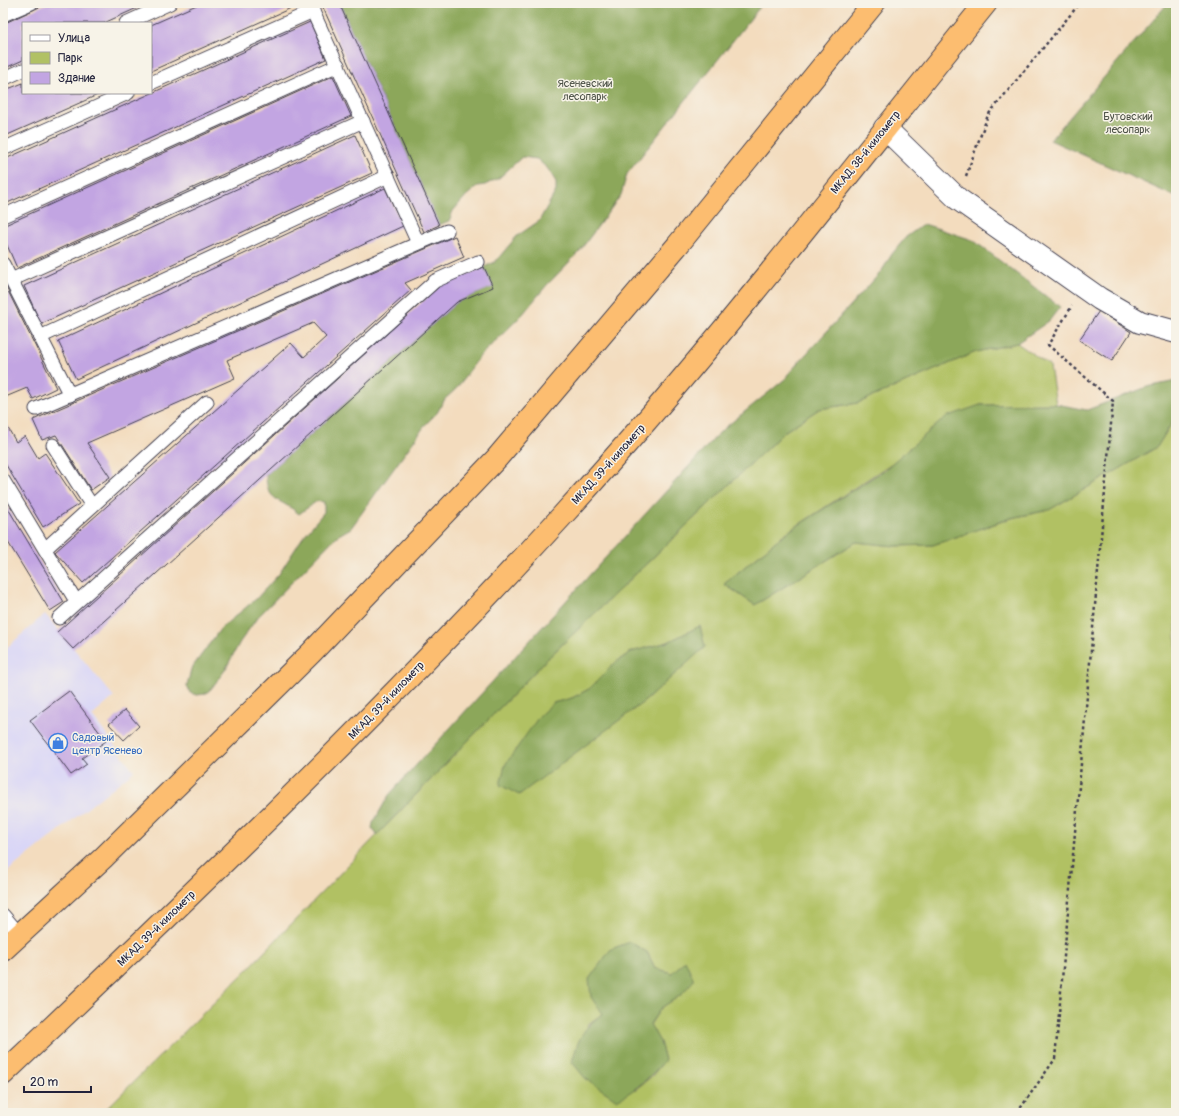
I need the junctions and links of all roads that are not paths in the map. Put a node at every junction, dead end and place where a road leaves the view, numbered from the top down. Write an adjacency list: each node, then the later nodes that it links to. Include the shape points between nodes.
1 (31, 3): 6 (lane)
2 (170, 3): 7 (lane)
3 (874, 3): 36 (highway, via 678,246 497,458 311,653 103,858)
4 (986, 3): 14 (highway, МКАД, 38-й километр)
5 (311, 7): 8 (lane); 11 (lane)
6 (3, 16)
7 (128, 22)
8 (338, 65): 13 (lane); 17 (lane)
9 (22, 70): 10 (lane)
10 (3, 79)
11 (152, 83)
12 (126, 94): 15 (lane)
13 (363, 121): 16 (lane); 22 (lane)
14 (885, 128): 23 (highway, МКАД, 38-й километр); 24 (street, via 958,198 1100,299 1140,322)
15 (3, 149)
16 (388, 176): 19 (lane); 25 (lane)
17 (3, 216)
18 (447, 231): 19 (lane)
19 (418, 243): 26 (lane)
20 (478, 262): 33 (lane, via 435,281)
21 (3, 264): 22 (lane)
22 (11, 280): 25 (lane)
23 (744, 302): 38 (highway, МКАД, 39-й километр, via 650,416 561,517 379,709 164,922)
24 (1176, 332)
25 (40, 336): 26 (lane)
26 (70, 395): 28 (lane)
27 (207, 402): 31 (lane)
28 (36, 409)
29 (53, 445): 31 (lane)
30 (3, 480): 32 (lane)
31 (92, 506): 32 (lane)
32 (45, 549): 33 (lane)
33 (76, 601): 34 (lane)
34 (59, 618)
35 (3, 915): 36 (lane)
36 (20, 935): 37 (highway)
37 (3, 950)
38 (3, 1074)

